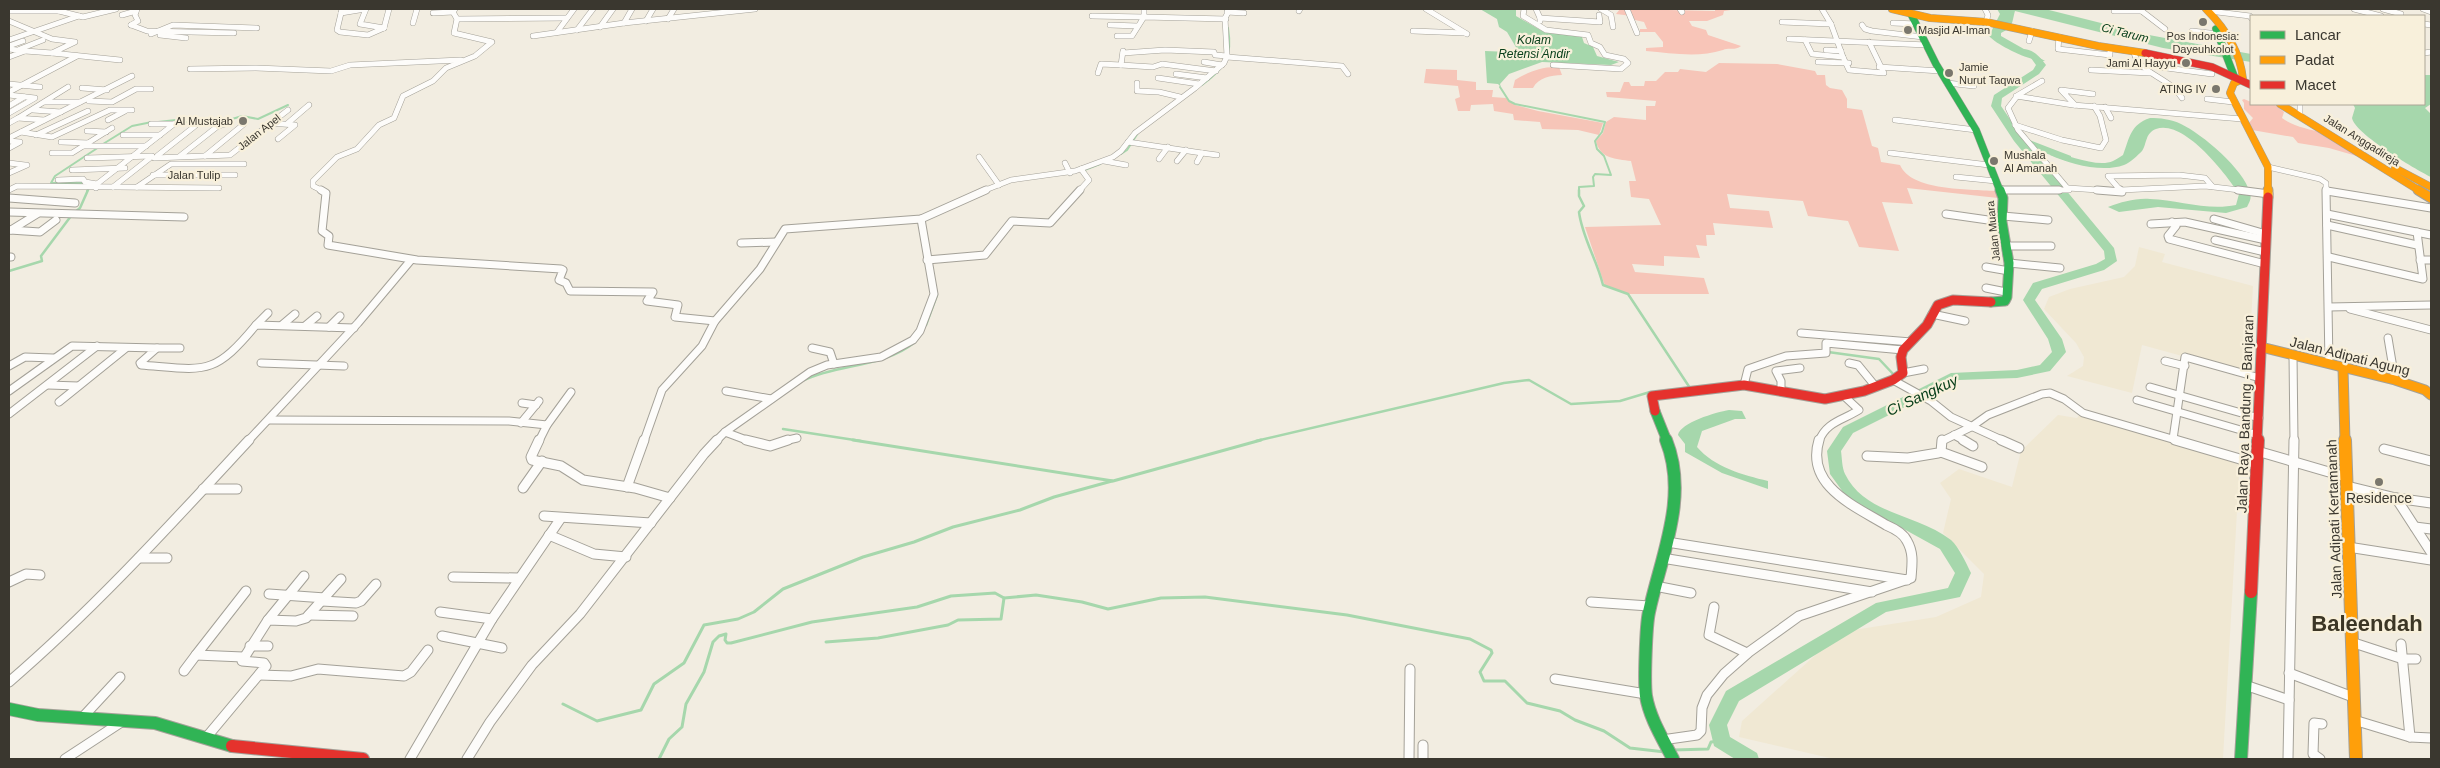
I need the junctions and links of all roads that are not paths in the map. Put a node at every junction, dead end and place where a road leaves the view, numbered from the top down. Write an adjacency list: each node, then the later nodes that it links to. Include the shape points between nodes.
1 (115, 9): 47 (street)
2 (366, 9): 35 (street); 73 (street, via 360,24)
3 (389, 9): 73 (street)
4 (417, 9): 62 (street)
5 (574, 9): 51 (street)
6 (593, 9): 76 (street)
7 (613, 9): 70 (street)
8 (632, 9): 63 (street)
9 (653, 9): 59 (street)
10 (674, 9): 55 (street)
11 (681, 9): 52 (street)
12 (695, 9): 45 (street)
13 (755, 9): 31 (street)
14 (1144, 9): 49 (street)
15 (1426, 9): 77 (street, via 1467,33)
16 (1524, 9): 114 (street, via 1522,16 1543,29 1588,35 1605,55 1628,63 1621,69)
17 (1536, 9): 39 (street, via 1540,20 1600,22)
18 (1627, 9): 83 (street)
19 (1822, 9): 61 (street)
20 (1892, 9): 42 (main road)
21 (1985, 9): 65 (street)
22 (2151, 9): 32 (street)
23 (2247, 9): 50 (street)
24 (2354, 9): 46 (street)
25 (2383, 9): 43 (street)
26 (2423, 9): 40 (street)
27 (62, 10): 34 (street); 47 (street)
28 (136, 10): 44 (street); 79 (street, via 138,21 131,24)
29 (454, 10): 36 (street); 54 (street)
30 (716, 10): 31 (street); 45 (street)
31 (737, 10)
32 (2140, 10): 38 (street); 74 (street)
33 (2208, 10): 50 (street); 87 (main road, via 2222,23)
34 (9, 11)
35 (342, 11): 73 (street, via 337,30 343,33 368,35)
36 (434, 11): 57 (street)
37 (1229, 11): 41 (street); 56 (street)
38 (2114, 11)
39 (1600, 12): 71 (street, via 1611,15)
40 (2431, 12)
41 (1244, 13)
42 (1911, 14): 65 (main road); 66 (main road, Jalan Muara)
43 (2401, 14)
44 (122, 15)
45 (691, 15): 52 (street)
46 (2376, 15)
47 (79, 16): 81 (street, via 52,24)
48 (1092, 16): 49 (street)
49 (1144, 17): 56 (street); 69 (street)
50 (2250, 17)
51 (567, 18): 54 (street); 80 (street)
52 (676, 18): 55 (street)
53 (1799, 18): 61 (street)
54 (457, 19): 108 (street, via 454,33 492,43)
55 (668, 19): 59 (street)
56 (1226, 19): 104 (street)
57 (430, 20)
58 (9, 21): 81 (street)
59 (646, 21): 63 (street)
60 (1782, 22): 61 (street)
61 (1829, 22): 94 (street)
62 (413, 23)
63 (624, 23): 70 (street)
64 (1893, 23): 66 (street)
65 (1988, 23): 100 (main road, via 2018,28 2030,36 2058,37)
66 (1916, 24): 93 (main road, Jalan Muara)
67 (1110, 25): 69 (street)
68 (1862, 25): 93 (street, via 1865,29)
69 (1137, 26): 85 (street, via 1132,36)
70 (600, 27): 76 (street)
71 (1613, 27)
72 (257, 28): 75 (street, via 173,24)
73 (384, 28)
74 (2164, 29)
75 (156, 30): 79 (street); 82 (street)
76 (577, 30): 80 (street)
77 (1413, 31)
78 (2192, 31): 87 (street)
79 (149, 32): 86 (street)
80 (557, 32): 84 (street)
81 (40, 33): 89 (street); 95 (street); 101 (street, via 52,39 75,42)
82 (234, 33)
83 (1637, 33)
84 (533, 36)
85 (1117, 36)
86 (186, 38)
87 (2223, 38): 131 (main road)
88 (1789, 39): 91 (street)
89 (9, 40)
90 (43, 40): 96 (street)
91 (1806, 42): 94 (street); 105 (street, via 1812,54)
92 (1869, 42): 93 (street); 94 (street); 116 (street)
93 (1927, 44): 99 (street); 118 (main road, Jalan Muara)
94 (1839, 46): 98 (street); 105 (street)
95 (9, 47): 96 (street)
96 (18, 50): 97 (street)
97 (25, 50): 101 (street); 106 (street)
98 (1826, 50)
99 (1896, 51)
100 (2134, 52): 102 (main road); 123 (street, via 2135,60)
101 (52, 53): 103 (street)
102 (2156, 55): 126 (street, via 2159,67); 131 (main road, via 2205,63)
103 (77, 56): 107 (street); 137 (street)
104 (1228, 57): 111 (street, via 1215,55 1215,52 1123,52); 113 (street); 125 (street, via 1342,66)
105 (1843, 57): 112 (street)
106 (9, 58)
107 (120, 60)
108 (460, 60): 117 (street, via 350,65 331,71); 285 (street, via 429,84 403,96 394,118 375,128 357,149 337,157 312,184 326,193 322,231 329,236 328,246)
109 (1204, 62): 113 (street)
110 (1818, 62): 112 (street)
111 (1121, 64): 115 (street); 122 (street, via 1100,65)
112 (1844, 64): 116 (street)
113 (1222, 65): 120 (street)
114 (1554, 65)
115 (1150, 67): 120 (street, via 1162,64); 121 (street)
116 (1881, 67): 118 (street)
117 (190, 68)
118 (1940, 70): 134 (main road, Jalan Muara)
119 (2091, 70): 123 (street)
120 (1216, 71): 129 (street)
121 (1144, 72)
122 (1098, 73)
123 (2152, 73): 149 (street, via 2176,88)
124 (1176, 74): 129 (street)
125 (1348, 74)
126 (2212, 74)
127 (132, 76): 141 (street)
128 (1158, 78): 136 (street)
129 (1207, 78): 136 (street)
130 (1974, 79): 134 (street, via 1974,86)
131 (2241, 80): 153 (main road, via 2230,90)
132 (2042, 81): 146 (street)
133 (1137, 83): 148 (street, via 1137,91)
134 (1947, 83): 184 (main road, Jalan Muara)
135 (9, 84): 137 (street)
136 (1199, 84): 148 (street)
137 (23, 85): 138 (street); 144 (street)
138 (40, 87)
139 (68, 87): 151 (street)
140 (82, 88): 141 (street)
141 (110, 88): 142 (street); 152 (street)
142 (129, 88)
143 (151, 89): 152 (street, via 136,89 112,102)
144 (9, 94): 147 (street)
145 (2093, 94): 155 (street, via 2061,90)
146 (2016, 96): 155 (street); 180 (street, via 2008,108)
147 (24, 97): 158 (street); 166 (street, via 35,98)
148 (1180, 97): 196 (street, via 1135,133)
149 (2182, 98)
150 (2207, 99): 153 (street)
151 (45, 102): 152 (street); 161 (street)
152 (85, 102): 163 (street)
153 (2233, 102): 170 (main road, Jalan Raya Bandung - Banjaran)
154 (309, 105): 176 (street)
155 (2075, 105): 159 (street)
156 (2282, 105): 167 (main road, Jalan Anggadireja)
157 (2300, 105): 167 (street)
158 (9, 106)
159 (2094, 106): 160 (street); 180 (street, via 2106,140 2101,148)
160 (2105, 107): 169 (street); 170 (street)
161 (32, 110): 163 (street); 168 (street)
162 (288, 110): 175 (street, Jalan Apel)
163 (66, 111): 164 (street); 171 (street)
164 (88, 111): 165 (street); 185 (street)
165 (107, 111): 172 (street, via 129,110); 189 (street)
166 (9, 113)
167 (2300, 116): 182 (main road, Jalan Anggadireja)
168 (18, 118): 171 (street); 174 (street)
169 (2111, 118)
170 (2242, 119): 221 (main road, Jalan Raya Bandung - Banjaran)
171 (46, 120): 187 (street)
172 (108, 120)
173 (1895, 120): 184 (street)
174 (9, 123)
175 (269, 123): 176 (street); 208 (street, Jalan Apel, via 230,155)
176 (288, 123): 193 (street, via 295,125)
177 (151, 124): 192 (street, via 174,124)
178 (225, 124): 207 (street)
179 (244, 124): 208 (street)
180 (2015, 125): 240 (street)
181 (195, 126): 209 (street)
182 (2314, 126): 238 (main road, via 2344,138); 247 (main road, Jalan Anggadireja)
183 (112, 128): 188 (street)
184 (1976, 130): 220 (main road, Jalan Muara)
185 (45, 131): 189 (street); 190 (street)
186 (87, 131): 188 (street)
187 (21, 132): 190 (street); 194 (street)
188 (106, 132): 197 (street)
189 (61, 133): 190 (street, via 52,137)
190 (36, 135)
191 (123, 135): 192 (street)
192 (160, 135): 198 (street)
193 (278, 139)
194 (9, 140): 199 (street, via 20,142)
195 (61, 142): 197 (street)
196 (1131, 143): 200 (street); 213 (street)
197 (86, 144): 198 (street); 202 (street, via 72,153)
198 (146, 146): 206 (street)
199 (9, 148)
200 (1168, 148): 201 (street); 212 (street)
201 (1186, 150): 203 (street); 214 (street)
202 (52, 153)
203 (1202, 153): 205 (street); 215 (street)
204 (1890, 153): 220 (street)
205 (1217, 155)
206 (131, 156): 209 (street); 211 (street); 223 (street)
207 (180, 156): 208 (street); 209 (street)
208 (205, 156)
209 (153, 157): 237 (street)
210 (979, 157): 232 (street)
211 (87, 158)
212 (1159, 160)
213 (1105, 161): 219 (street); 225 (street)
214 (1177, 161)
215 (1197, 162)
216 (9, 163): 227 (street, via 27,165)
217 (1065, 163): 226 (street)
218 (244, 164): 228 (street, Jalan Tulip, via 171,164)
219 (1126, 165)
220 (1989, 165): 234 (main road, Jalan Muara)
221 (2268, 167): 243 (street, via 2320,179 2326,183); 244 (main road, Jalan Raya Bandung - Banjaran)
222 (125, 168): 223 (street)
223 (116, 169): 224 (street); 236 (street)
224 (72, 170)
225 (1082, 170): 226 (street); 286 (street, via 1089,180 1050,223 1012,221 985,255)
226 (1070, 172): 232 (street)
227 (9, 173)
228 (153, 175): 229 (street, Jalan Tulip); 233 (street, Jalan Tulip)
229 (235, 176)
230 (1956, 177): 234 (street)
231 (58, 180): 236 (street, via 83,179)
232 (999, 184): 265 (street)
233 (137, 186): 237 (street); 239 (street)
234 (1998, 186): 240 (street, via 2038,192); 266 (main road, Jalan Muara, via 2004,201)
235 (2212, 186): 242 (street); 242 (street, via 2202,177 2108,175); 244 (street)
236 (93, 187): 237 (street); 241 (street, via 17,186)
237 (113, 187)
238 (2431, 187)
239 (219, 188)
240 (2068, 189): 242 (street, via 2122,192)
241 (9, 190)
242 (2120, 190)
243 (2327, 191): 250 (street); 258 (street)
244 (2268, 194): 276 (main road, Jalan Raya Bandung - Banjaran)
245 (63, 196): 248 (street)
246 (9, 198): 248 (street)
247 (2431, 198)
248 (57, 202): 249 (street)
249 (75, 203)
250 (2431, 208)
251 (104, 210): 260 (street)
252 (129, 210): 261 (street)
253 (155, 211): 262 (street)
254 (179, 211): 263 (street)
255 (12, 212): 256 (street); 259 (street)
256 (37, 214): 260 (street); 273 (street)
257 (1946, 214): 266 (street)
258 (2327, 214): 272 (street); 274 (street)
259 (9, 216)
260 (96, 216): 261 (street)
261 (121, 216): 262 (street)
262 (146, 217): 263 (street)
263 (171, 217): 264 (street)
264 (184, 217)
265 (920, 219): 278 (street, via 787,228); 286 (street)
266 (2003, 219): 269 (street); 281 (main road, Jalan Muara)
267 (2214, 219): 276 (street)
268 (56, 220): 273 (street, via 40,232)
269 (2048, 220)
270 (2172, 222): 271 (street); 276 (street, via 2188,222); 289 (street, via 2176,226 2169,238)
271 (2152, 224)
272 (2327, 225): 280 (street); 284 (street)
273 (10, 231)
274 (2417, 232): 275 (street); 280 (street)
275 (2431, 235)
276 (2266, 237): 283 (main road, Jalan Raya Bandung - Banjaran)
277 (2216, 240): 283 (street)
278 (776, 242): 279 (street); 304 (street, via 760,269)
279 (741, 243)
280 (2417, 245): 287 (street)
281 (2008, 246): 282 (street); 291 (main road, Jalan Muara)
282 (2051, 246)
283 (2265, 252): 289 (main road, Jalan Raya Bandung - Banjaran)
284 (2329, 257): 293 (street, via 2419,279); 298 (street)
285 (410, 260): 304 (street, via 561,269 559,280 566,283 570,292 654,292 647,301 678,305 675,317); 310 (street)
286 (930, 260): 328 (street, via 934,294 920,331 913,340 881,357)
287 (2420, 260): 288 (street); 293 (street)
288 (2431, 260)
289 (2265, 264): 316 (main road, Jalan Raya Bandung - Banjaran)
290 (1986, 266): 291 (street)
291 (2009, 267): 292 (street); 295 (main road, Jalan Muara)
292 (2060, 268)
293 (2428, 276)
294 (1986, 288): 295 (street)
295 (2006, 292): 301 (main road, via 2005,302 1944,302)
296 (2431, 305): 297 (street)
297 (2341, 306): 298 (street); 311 (street)
298 (2329, 307): 329 (street)
299 (268, 313): 306 (street)
300 (295, 314): 307 (street)
301 (1932, 314): 305 (street); 314 (main road, via 1927,325)
302 (317, 316): 308 (street)
303 (340, 316): 309 (street)
304 (715, 321): 379 (street, via 702,346 662,390)
305 (1965, 321)
306 (256, 325): 307 (street); 318 (street, via 230,354 211,366 141,366 140,363)
307 (282, 325): 308 (street)
308 (305, 326): 309 (street)
309 (329, 327): 310 (street)
310 (354, 328): 327 (street)
311 (2431, 330)
312 (1801, 333): 314 (street)
313 (2388, 338): 338 (street)
314 (1911, 342): 321 (main road)
315 (97, 346): 317 (street); 323 (street, via 72,346); 339 (street)
316 (2261, 347): 322 (main road, Jalan Adipati Agung); 337 (main road, Jalan Raya Bandung - Banjaran)
317 (126, 348): 318 (street); 341 (street)
318 (157, 348): 319 (street)
319 (180, 348)
320 (812, 348): 328 (street, via 830,352)
321 (1904, 350): 336 (main road, via 1901,356 1904,369); 340 (street, via 1826,343 1826,353 1809,352 1748,369)
322 (2293, 355): 329 (main road, Jalan Adipati Agung); 375 (street)
323 (53, 358): 330 (street, via 25,357); 344 (street)
324 (2165, 361): 332 (street)
325 (261, 363): 327 (street)
326 (1849, 363): 342 (street, via 1857,364)
327 (321, 364): 331 (street); 358 (street)
328 (834, 364): 351 (street, via 810,372)
329 (2329, 364): 334 (main road, Jalan Adipati Agung)
330 (9, 366)
331 (344, 366)
332 (2185, 366): 337 (street, via 2186,357); 350 (street)
333 (1800, 368): 346 (street, via 1776,371 1781,381)
334 (2343, 368): 338 (main road, Jalan Adipati Agung); 378 (main road, Jalan Adipati Kertamanah)
335 (1924, 369): 336 (street)
336 (1898, 378): 342 (main road); 361 (street, via 1951,417)
337 (2260, 378): 357 (main road, Jalan Raya Bandung - Banjaran)
338 (2395, 380): 348 (main road, Jalan Adipati Agung)
339 (48, 385): 341 (street); 356 (street)
340 (1744, 385): 346 (main road); 392 (main road, via 1652,396 1656,417 1673,456 1675,504)
341 (78, 386): 353 (street)
342 (1876, 387): 349 (main road)
343 (2150, 387): 350 (street)
344 (9, 391)
345 (726, 391): 351 (street)
346 (1780, 391): 349 (main road, via 1821,399)
347 (571, 392): 360 (street)
348 (2429, 392)
349 (1844, 396): 405 (street, via 1859,410 1832,423 1819,438 1816,448 1818,466 1836,497 1907,539 1913,559)
350 (2182, 396): 355 (street); 357 (street)
351 (771, 399): 362 (street)
352 (2137, 400): 355 (street)
353 (59, 402)
354 (522, 403): 359 (street, via 538,403)
355 (2179, 412): 364 (street); 366 (street)
356 (9, 414)
357 (2258, 418): 364 (main road, Jalan Raya Bandung - Banjaran)
358 (269, 420): 359 (street); 381 (street)
359 (521, 423): 360 (street)
360 (547, 425): 374 (street, via 531,458)
361 (1971, 427): 363 (street); 366 (street, via 1988,415 2047,393 2064,399 2084,413); 368 (street)
362 (728, 434): 365 (street, via 772,445); 383 (street, via 704,454)
363 (1954, 435): 367 (street); 371 (street, via 1942,440)
364 (2258, 435): 370 (main road, Jalan Raya Bandung - Banjaran)
365 (797, 438)
366 (2174, 439): 376 (street)
367 (1973, 446)
368 (2019, 448)
369 (2384, 449): 373 (street)
370 (2257, 451): 375 (street); 376 (main road, Jalan Raya Bandung - Banjaran)
371 (1941, 452): 372 (street, via 1908,458); 377 (street)
372 (1867, 456)
373 (2431, 461)
374 (542, 462): 379 (street, via 561,466 584,480); 380 (street)
375 (2294, 462): 378 (street); 438 (street)
376 (2257, 464): 443 (main road, Jalan Raya Bandung - Banjaran)
377 (1982, 467)
378 (2347, 481): 384 (street); 393 (main road, Jalan Adipati Kertamanah)
379 (628, 487): 383 (street)
380 (523, 488)
381 (203, 489): 382 (street); 396 (street)
382 (237, 489)
383 (670, 498): 388 (street)
384 (2396, 498): 385 (street); 389 (street)
385 (2431, 503)
386 (544, 516): 387 (street)
387 (561, 518): 388 (street); 391 (street)
388 (651, 523): 395 (street)
389 (2414, 527): 390 (street); 394 (street)
390 (2431, 529)
391 (549, 535): 395 (street, via 594,554); 403 (street)
392 (1667, 542): 398 (main road); 405 (street)
393 (2348, 546): 399 (street); 424 (main road, Jalan Adipati Kertamanah)
394 (2430, 548)
395 (626, 557): 461 (street, via 562,636 532,665)
396 (139, 558): 397 (street); 442 (street)
397 (167, 558)
398 (1662, 558): 408 (main road); 410 (street)
399 (2431, 560)
400 (40, 575): 406 (street, via 26,574)
401 (304, 576): 413 (street)
402 (453, 577): 403 (street)
403 (518, 578): 422 (street)
404 (341, 579): 414 (street)
405 (1909, 580): 410 (street)
406 (9, 582)
407 (376, 584): 414 (street, via 356,603)
408 (1655, 586): 411 (street); 416 (main road)
409 (246, 591): 432 (street)
410 (1873, 592): 431 (street, via 1799,616)
411 (1691, 593)
412 (269, 594): 413 (street)
413 (287, 596): 414 (street); 421 (street)
414 (323, 599): 419 (street)
415 (1591, 602): 416 (street)
416 (1649, 606): 444 (main road)
417 (1714, 607): 431 (street, via 1709,635)
418 (440, 612): 422 (street)
419 (309, 616): 420 (street); 421 (street, via 301,621)
420 (353, 616)
421 (268, 620): 427 (street)
422 (492, 620): 425 (street)
423 (442, 636): 425 (street)
424 (2351, 642): 434 (street); 445 (main road, Jalan Adipati Kertamanah)
425 (478, 644): 429 (street); 460 (street)
426 (2402, 644): 434 (street)
427 (250, 646): 428 (street); 433 (street)
428 (268, 646)
429 (502, 648)
430 (428, 650): 439 (street, via 404,676 318,669 291,676)
431 (1748, 653): 456 (street, via 1724,674 1707,696 1702,708 1701,731)
432 (196, 655): 433 (street); 437 (street)
433 (243, 657): 439 (street, via 242,662 265,663)
434 (2404, 659): 435 (street); 452 (street)
435 (2416, 659)
436 (1410, 669): 462 (street)
437 (184, 671)
438 (2291, 674): 445 (street); 446 (street)
439 (259, 675): 454 (street)
440 (120, 677): 448 (street)
441 (1555, 679): 444 (street)
442 (9, 682)
443 (2245, 685): 446 (street); 464 (main road, Jalan Raya Bandung - Banjaran)
444 (1646, 694): 456 (main road, via 1651,715)
445 (2353, 697): 450 (main road, Jalan Adipati Kertamanah)
446 (2289, 700): 465 (street)
447 (9, 709): 448 (main road)
448 (82, 718): 449 (main road)
449 (124, 720): 454 (main road, via 170,726); 458 (street)
450 (2354, 720): 452 (street); 467 (main road, Jalan Adipati Kertamanah)
451 (2322, 724): 466 (street, via 2314,723 2313,754)
452 (2410, 737): 453 (street)
453 (2431, 738)
454 (205, 739): 457 (main road)
455 (1423, 745): 463 (street)
456 (1668, 750)
457 (276, 756): 459 (main road)
458 (65, 759)
459 (363, 759)
460 (410, 759)
461 (467, 759)
462 (1409, 759)
463 (1423, 759)
464 (2241, 759)
465 (2288, 759)
466 (2320, 759)
467 (2356, 759)

